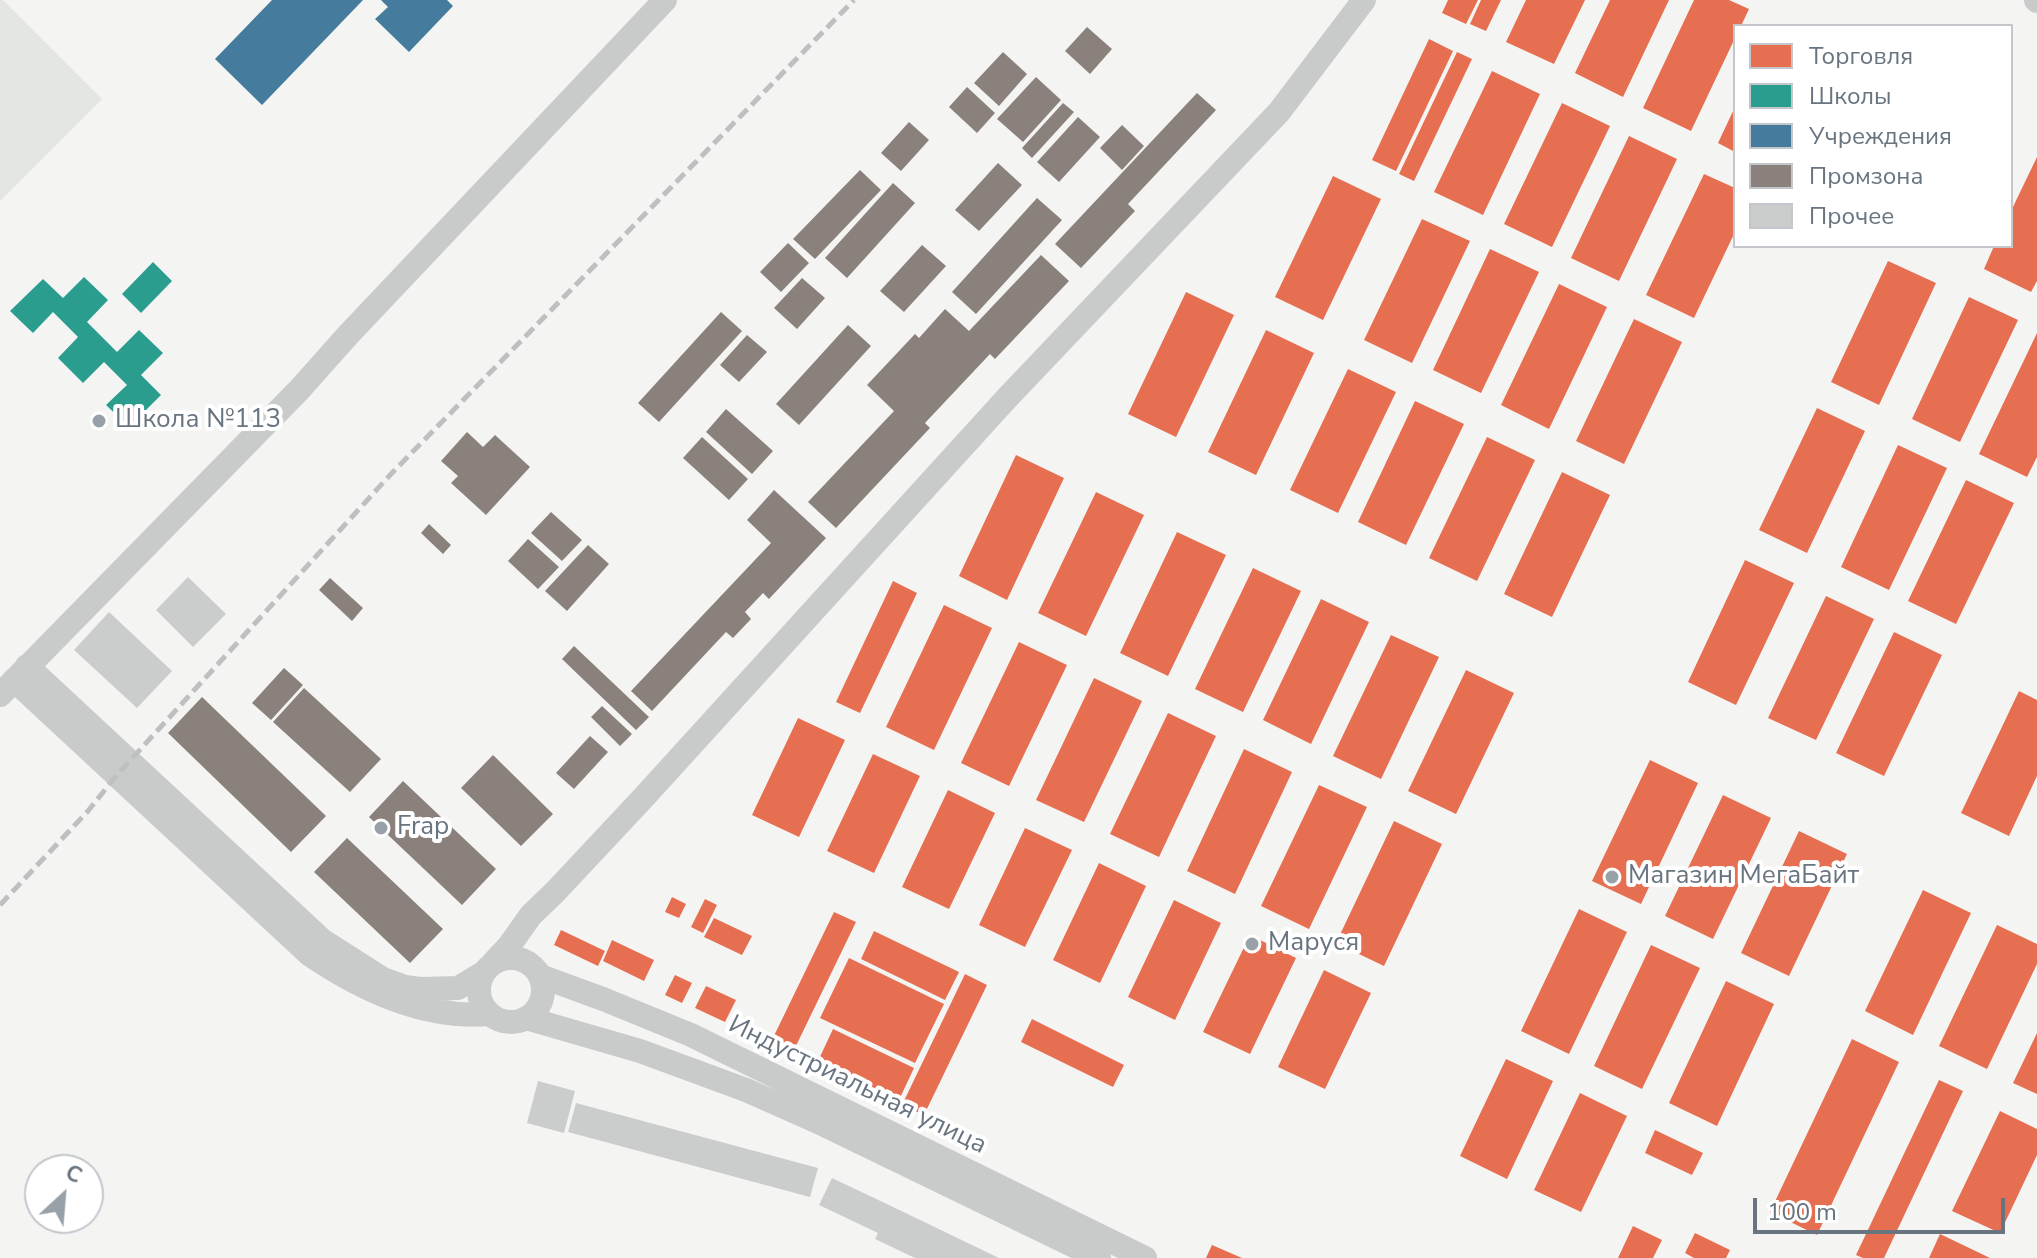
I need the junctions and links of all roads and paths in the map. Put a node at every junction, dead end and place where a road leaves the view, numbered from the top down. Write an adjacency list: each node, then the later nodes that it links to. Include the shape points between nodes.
1 (665, 0): 3 (street, via 299,390)
2 (1364, 0): 4 (street, via 1279,112 1007,398)
3 (14, 680): 5 (street)
4 (555, 892): 6 (street); 7 (street, via 535,928)
5 (315, 947): 6 (street, via 383,979 420,989 458,988); 8 (street, via 338,974 403,1003 451,1014)
6 (488, 968): 7 (street, via 513,957); 8 (street, via 478,987)
7 (536, 971): 9 (street, via 543,988 541,1000); 10 (street, Индустриальная улица, via 691,1035)
8 (489, 1014): 9 (street, via 514,1022)
9 (526, 1018): 10 (street, Индустриальная улица, via 640,1051)
10 (932, 1166): 11 (street, Индустриальная улица); 12 (street, Индустриальная улица)
11 (1099, 1258)
12 (1145, 1258)

